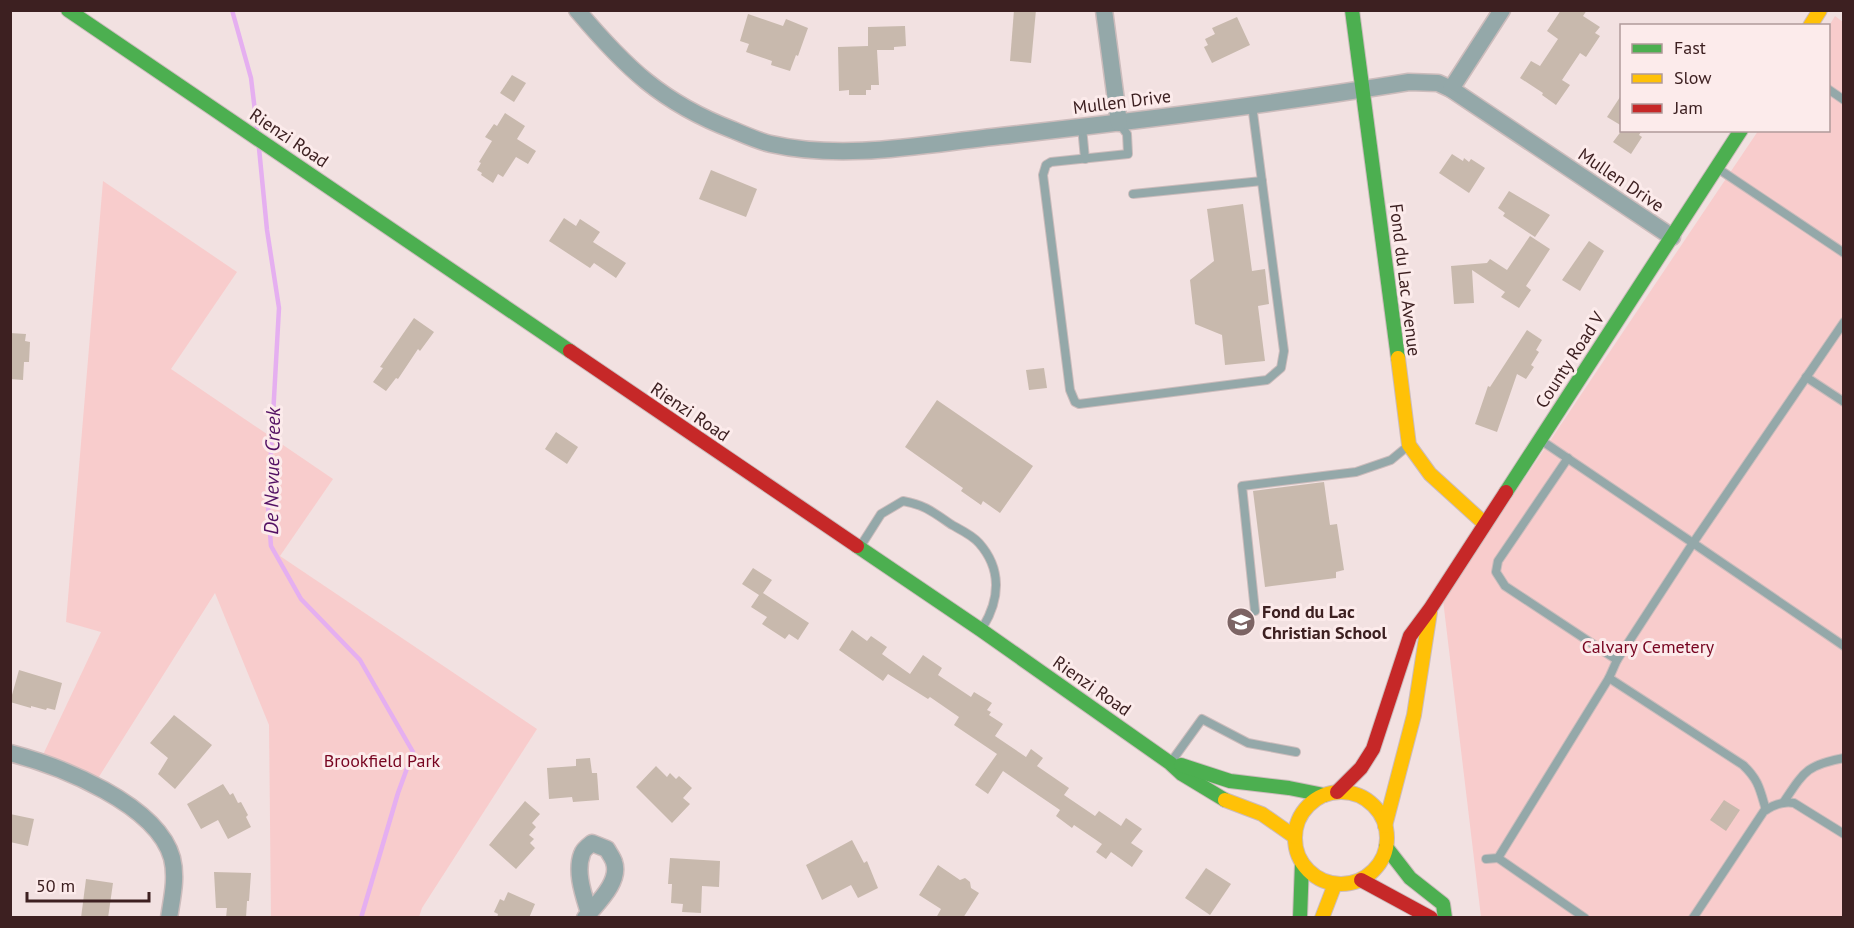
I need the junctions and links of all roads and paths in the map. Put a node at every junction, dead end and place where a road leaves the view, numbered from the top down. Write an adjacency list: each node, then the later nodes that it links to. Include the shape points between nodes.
1 (68, 10): 30 (main road, Rienzi Road)
2 (577, 10): 14 (street, Mullen Drive, via 605,43 662,94 716,123 769,143 810,150 879,149)
3 (1104, 10): 13 (street)
4 (1352, 10): 9 (main road, Fond du Lac Avenue)
5 (1502, 10): 8 (street)
6 (1820, 10): 7 (main road)
7 (1811, 24)
8 (1451, 89): 9 (street, Mullen Drive, via 1438,83 1409,82); 20 (street, Mullen Drive)
9 (1362, 90): 12 (street, Mullen Drive); 26 (main road, Fond du Lac Avenue)
10 (1830, 90): 11 (lane)
11 (1844, 100)
12 (1252, 105): 13 (street, Mullen Drive); 18 (lane)
13 (1119, 123): 14 (street, Mullen Drive); 16 (lane, via 1127,134 1128,154)
14 (1082, 127): 16 (lane)
15 (1740, 132): 17 (main road, County Road V)
16 (1085, 159): 18 (lane, via 1051,162 1043,175 1070,390 1079,404 1268,380 1278,373 1284,351)
17 (1717, 168): 20 (main road, County Road V); 21 (lane)
18 (1262, 181): 19 (lane)
19 (1133, 194)
20 (1672, 237): 25 (main road, County Road V)
21 (1844, 253)
22 (1844, 322): 23 (lane)
23 (1806, 377): 24 (lane); 29 (lane)
24 (1844, 402)
25 (1540, 439): 27 (lane); 28 (main road, County Road V)
26 (1409, 446): 28 (main road, Fond du Lac Avenue, via 1430,474); 32 (lane, via 1391,460 1356,472 1242,486)
27 (1568, 458): 29 (lane); 35 (lane, via 1501,557 1496,572 1505,586)
28 (1485, 524): 31 (main road, County Road V)
29 (1693, 543): 34 (lane); 35 (lane)
30 (859, 548): 33 (main road, Rienzi Road); 33 (lane, via 881,514 903,501 921,505 978,541 993,563 997,590 991,614)
31 (1430, 609): 41 (main road, via 1410,636 1373,749 1361,768); 44 (main road, via 1414,715)
32 (1256, 611)
33 (981, 630): 40 (main road, Rienzi Road)
34 (1844, 646)
35 (1617, 660): 36 (lane)
36 (1609, 678): 43 (lane, via 1743,765 1760,786); 48 (lane)
37 (1296, 752): 40 (lane, via 1248,743 1202,719)
38 (10, 753): 53 (street, via 84,780 152,825 164,840 173,865)
39 (1844, 758): 42 (lane, via 1810,768)
40 (1170, 762): 41 (main road, via 1230,781); 46 (main road, Rienzi Road, via 1202,787 1262,814)
41 (1330, 794): 44 (main road, via 1362,797 1380,814); 46 (main road, via 1312,802 1303,812)
42 (1783, 803): 43 (lane); 45 (lane, via 1802,807)
43 (1766, 810): 59 (lane)
44 (1385, 826): 47 (main road)
45 (1844, 834)
46 (1295, 837): 50 (main road)
47 (1386, 847): 51 (main road, via 1380,863); 57 (main road, via 1410,879 1443,904)
48 (1497, 858): 49 (lane); 58 (lane)
49 (1486, 859)
50 (1302, 863): 52 (main road, via 1311,873); 54 (main road)
51 (1361, 880): 52 (main road); 56 (main road)
52 (1335, 884): 55 (main road)
53 (169, 918)
54 (1300, 918)
55 (1322, 918)
56 (1431, 918)
57 (1445, 918)
58 (1585, 918)
59 (1693, 918)

